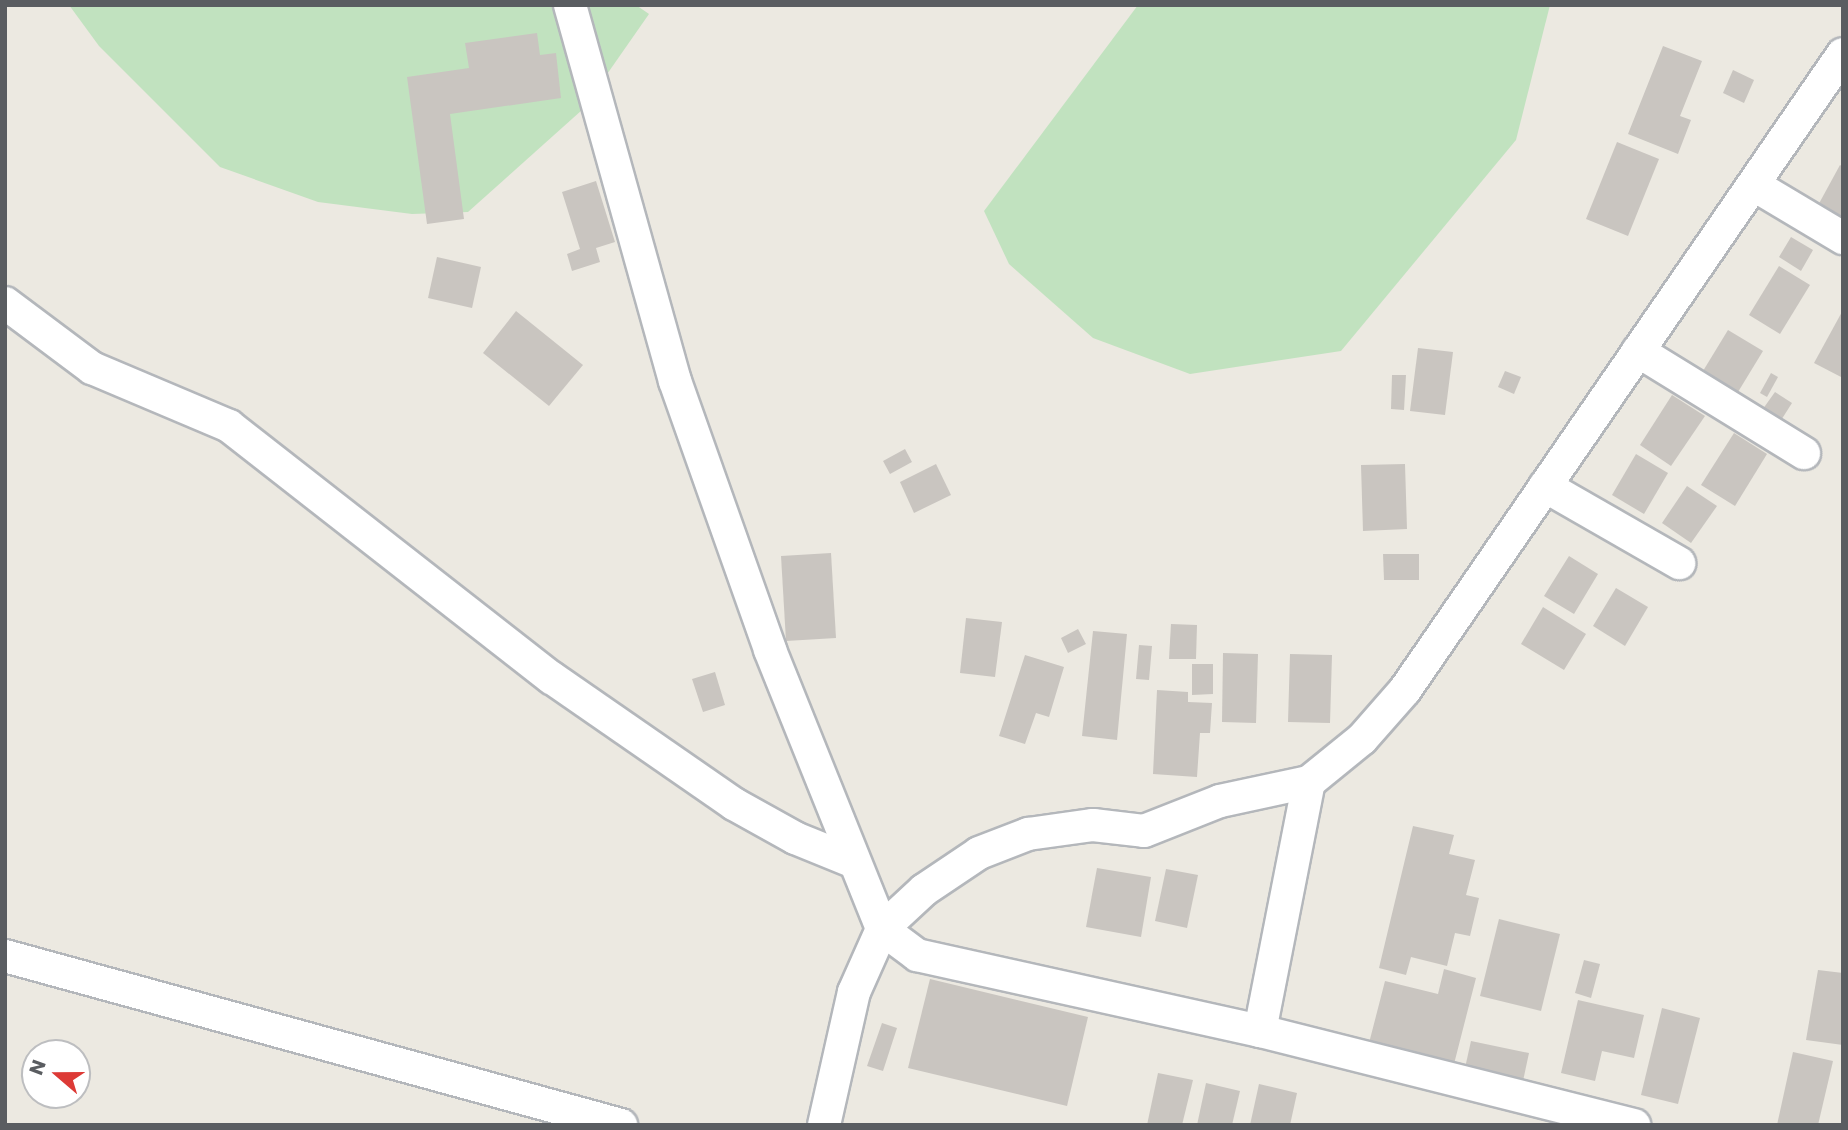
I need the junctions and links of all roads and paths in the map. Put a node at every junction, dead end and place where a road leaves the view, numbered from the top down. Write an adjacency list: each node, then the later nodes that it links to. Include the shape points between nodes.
1 (570, 5): 11 (street, via 675,381 765,637)
2 (1843, 54): 3 (street)
3 (1754, 185): 4 (street); 6 (street)
4 (1843, 238)
5 (5, 303): 11 (street, via 92,369 229,426 552,678 734,804 795,838)
6 (1638, 351): 7 (street); 8 (street)
7 (1804, 453)
8 (1545, 486): 9 (street); 10 (street, via 1405,690 1362,739)
9 (1679, 563)
10 (1309, 782): 12 (street, via 1220,801 1144,831 1093,825 1028,834 979,853 924,890); 14 (street)
11 (852, 861): 12 (street)
12 (882, 929): 14 (street, via 917,955); 17 (street, via 854,992)
13 (5, 956): 16 (street)
14 (1260, 1031): 15 (street)
15 (1594, 1119): 18 (street)
16 (621, 1125)
17 (824, 1125)
18 (1634, 1125)

